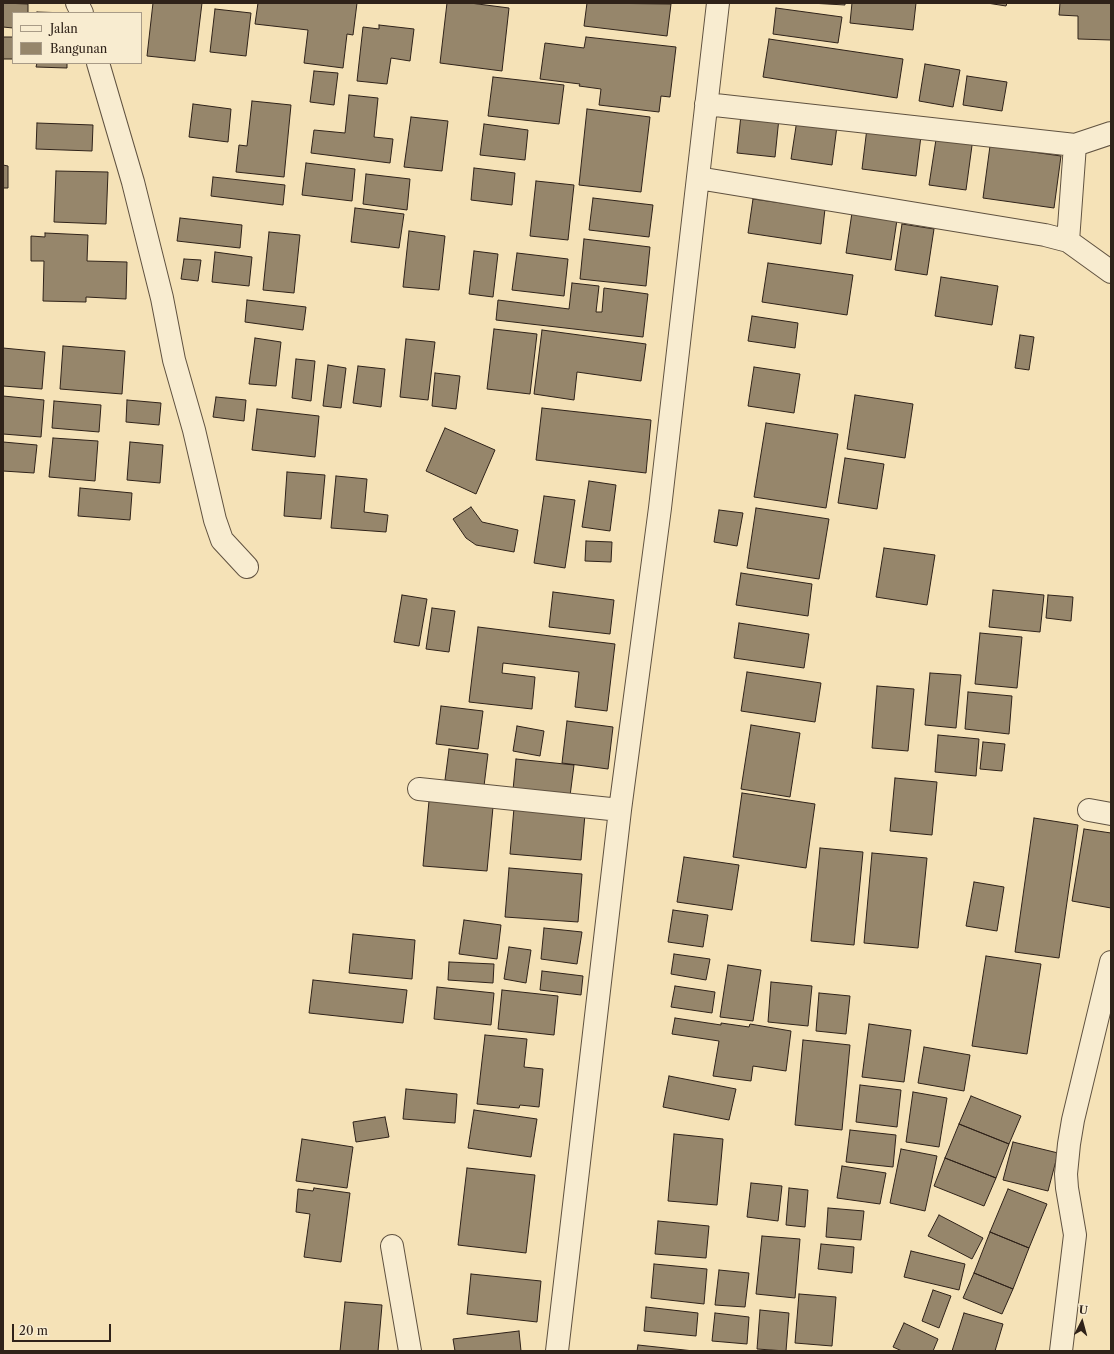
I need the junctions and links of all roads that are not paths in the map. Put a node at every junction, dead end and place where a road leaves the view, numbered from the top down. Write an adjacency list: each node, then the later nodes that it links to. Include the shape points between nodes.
1 (77, 3): 3 (street)
2 (718, 3): 5 (street)
3 (82, 12)
4 (98, 64): 11 (street, via 133,182 162,298 174,360 215,520 222,540)
5 (706, 104): 7 (street); 8 (street)
6 (1111, 133): 7 (street)
7 (1074, 144): 9 (street)
8 (698, 178): 9 (street, via 1045,235); 13 (street, via 660,508)
9 (1068, 241): 10 (street)
10 (1111, 272)
11 (247, 567)
12 (419, 789): 13 (street)
13 (620, 810): 19 (street)
14 (1088, 810): 15 (street)
15 (1111, 814)
16 (1111, 962): 20 (street, via 1073,1120 1068,1151 1066,1188 1075,1235)
17 (392, 1246): 18 (street)
18 (410, 1351)
19 (558, 1351)
20 (1061, 1351)

